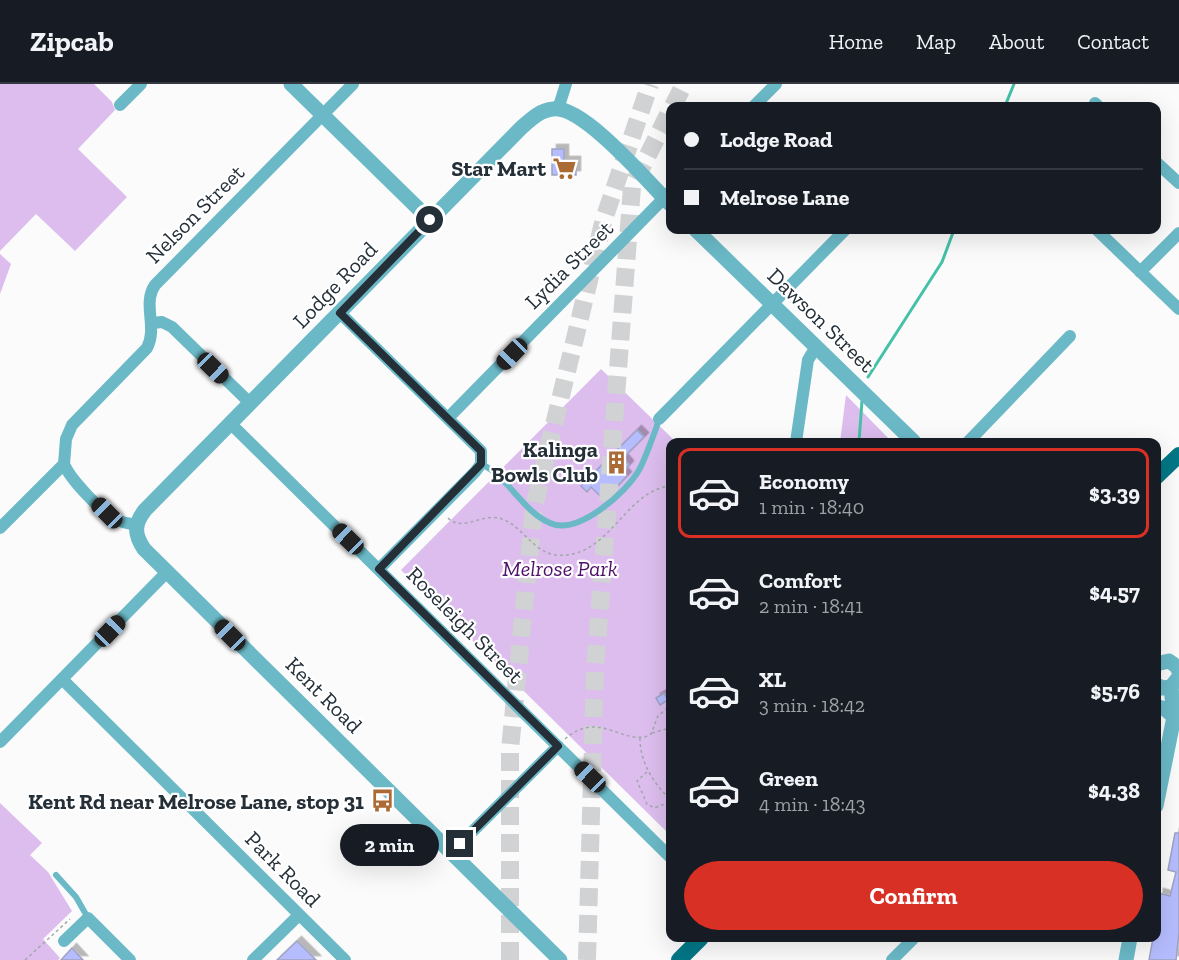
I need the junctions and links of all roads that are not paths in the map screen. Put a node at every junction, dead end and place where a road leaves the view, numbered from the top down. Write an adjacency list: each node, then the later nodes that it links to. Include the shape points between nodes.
1 (141, 84): 7 (street)
2 (291, 84): 9 (street)
3 (353, 84): 9 (street, Nelson Street)
4 (566, 84): 8 (street)
5 (776, 84): 6 (street)
6 (758, 102)
7 (120, 105)
8 (558, 109): 12 (street, via 577,114); 14 (street, Lodge Road, via 540,112 521,128)
9 (322, 115): 14 (street); 23 (street, Nelson Street, via 155,285 149,297)
10 (1161, 167): 11 (street)
11 (1179, 183)
12 (666, 196)
13 (666, 200): 27 (street, Lydia Street)
14 (430, 220): 22 (street, Lodge Road)
15 (1179, 233): 19 (street)
16 (700, 234): 20 (street, Dawson Street)
17 (841, 234): 20 (street)
18 (1101, 234): 19 (street)
19 (1140, 272): 21 (street)
20 (772, 304): 25 (street, Dawson Street); 28 (street)
21 (1179, 309)
22 (340, 313): 26 (street, Lodge Road); 27 (street)
23 (153, 323): 26 (street, via 172,327); 34 (street, Nelson Street, via 147,348 68,432)
24 (1071, 336): 32 (street)
25 (816, 347): 30 (street, via 808,360); 31 (street, Dawson Street)
26 (250, 403): 29 (street, Lodge Road)
27 (448, 418): 35 (street, via 481,451)
28 (659, 419): 35 (lane, via 639,470 596,513 574,525 549,523)
29 (230, 423): 37 (street, Lodge Road, via 145,510); 39 (street, Roseleigh Street)
30 (797, 438)
31 (910, 438)
32 (972, 438)
33 (1179, 456): 36 (main road)
34 (64, 464): 37 (street, via 72,478 107,513); 38 (street)
35 (481, 464): 39 (street)
36 (1161, 472)
37 (136, 525): 40 (street, Kent Road, via 135,533 144,549)
38 (0, 528)
39 (379, 569): 47 (street, Roseleigh Street)
40 (167, 572): 43 (street); 49 (street, Kent Road)
41 (1161, 663): 42 (street, via 1169,661)
42 (1170, 678): 45 (street)
43 (63, 680): 46 (street); 52 (street, Park Road)
44 (1161, 708): 45 (street)
45 (1174, 717): 48 (street)
46 (0, 742)
47 (558, 746): 49 (street); 50 (street, Roseleigh Street)
48 (1161, 781)
49 (451, 853): 61 (street, Kent Road)
50 (666, 853)
51 (56, 875): 53 (lane)
52 (299, 915): 59 (street); 60 (street, Park Road)
53 (88, 918): 54 (street); 58 (street)
54 (64, 941)
55 (697, 942): 62 (main road)
56 (910, 942): 63 (street)
57 (1129, 942): 64 (street)
58 (130, 960)
59 (253, 960)
60 (345, 960)
61 (560, 960)
62 (679, 960)
63 (892, 960)
64 (1126, 960)

